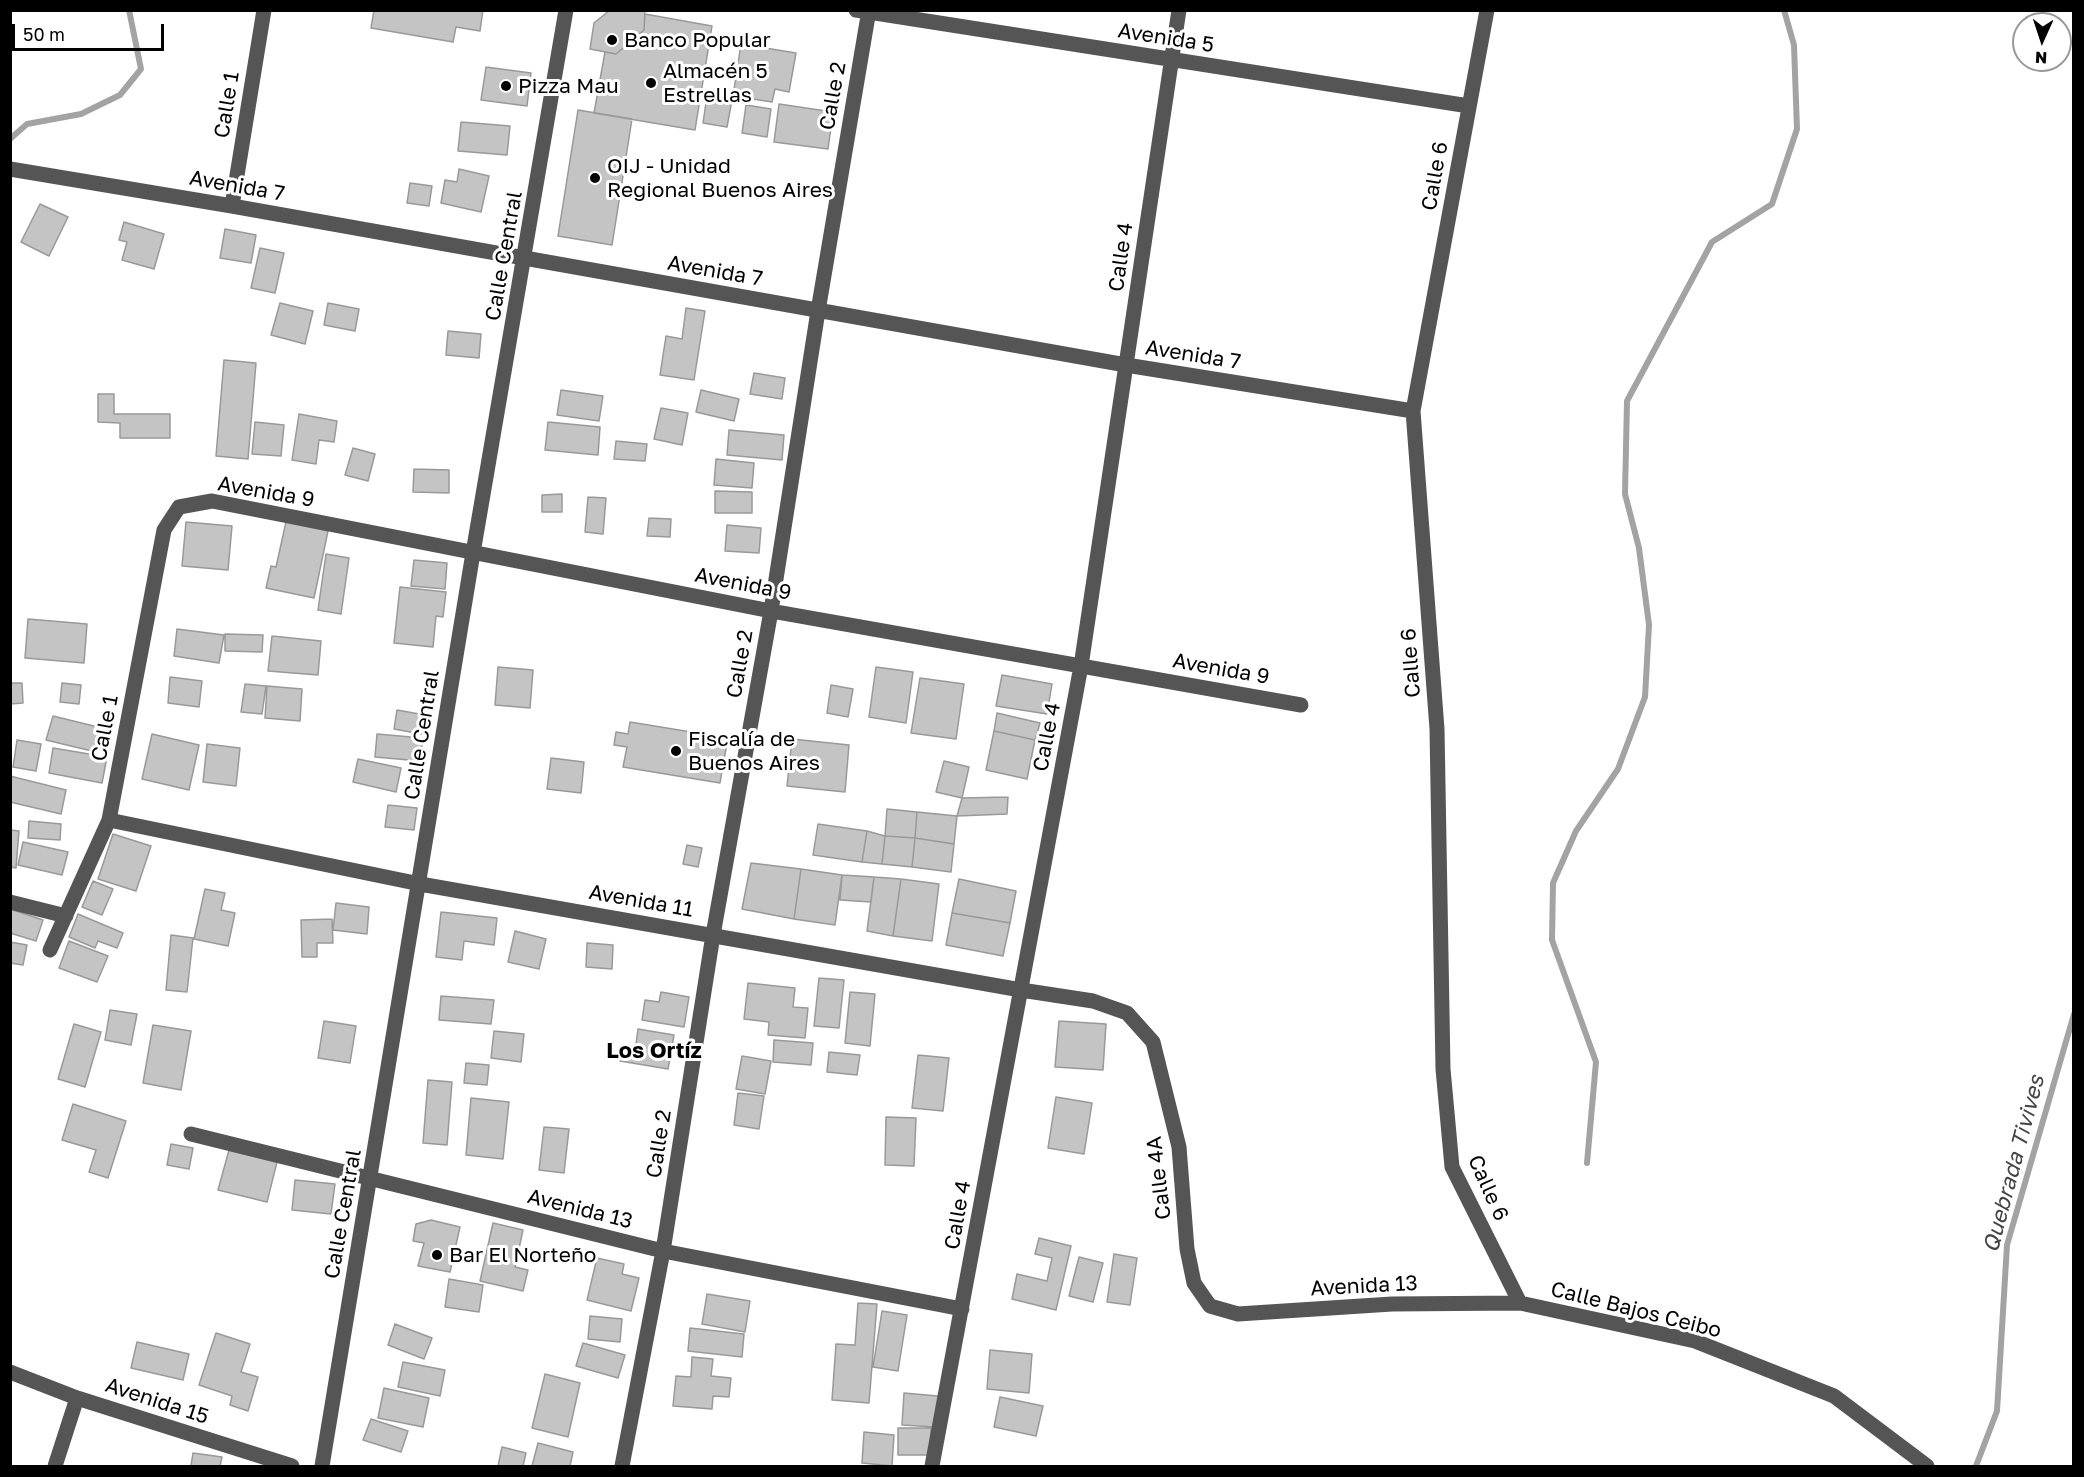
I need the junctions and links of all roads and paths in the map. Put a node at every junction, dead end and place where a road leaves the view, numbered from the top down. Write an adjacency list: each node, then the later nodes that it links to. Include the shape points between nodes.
1 (264, 10): 9 (street, Calle 1)
2 (566, 10): 10 (street, Calle Central)
3 (1179, 10): 6 (street, Calle 4)
4 (1487, 10): 7 (street, Calle 6)
5 (865, 11): 6 (street, Avenida 5); 11 (street, Calle 2)
6 (1170, 60): 7 (street, Avenida 5); 12 (street, Calle 4)
7 (1469, 106): 13 (street, Calle 6)
8 (10, 169): 9 (street, Avenida 7)
9 (232, 206): 10 (street, Avenida 7)
10 (525, 259): 11 (street, Avenida 7); 15 (street, Calle Central)
11 (818, 311): 12 (street, Avenida 7); 16 (street, Calle 2)
12 (1126, 365): 13 (street, Avenida 7); 17 (street, Calle 4)
13 (1413, 411): 30 (street, Calle 6, via 1437,729 1443,1069 1452,1167)
14 (179, 507): 15 (street, Avenida 9, via 212,501); 19 (street, Calle 1, via 164,530)
15 (473, 553): 16 (street, Avenida 9); 20 (street, Calle Central)
16 (771, 611): 17 (street, Avenida 9); 23 (street, Calle 2)
17 (1081, 666): 18 (street, Avenida 9); 25 (street, Calle 4)
18 (1301, 705)
19 (109, 820): 20 (street, Avenida 11); 22 (street, Calle 1)
20 (420, 884): 23 (street, Avenida 11); 28 (street, Calle Central)
21 (10, 902): 22 (street)
22 (66, 916): 24 (street, Calle 1)
23 (713, 935): 25 (street, Avenida 11); 29 (street, Calle 2)
24 (50, 950)
25 (1021, 990): 26 (street, Avenida 11, via 1093,1001 1127,1013); 32 (street, Calle 4)
26 (1154, 1042): 31 (street, Calle 4A, via 1179,1147 1187,1249 1194,1283)
27 (191, 1134): 28 (street, Avenida 13)
28 (370, 1180): 29 (street, Avenida 13); 37 (street, Calle Central)
29 (663, 1251): 32 (street, Avenida 13); 38 (street, Calle 2)
30 (1520, 1303): 31 (street, Avenida 13, via 1392,1304 1238,1314); 40 (street, Calle Bajos Ceibo, via 1695,1341 1834,1396)
31 (1210, 1306)
32 (962, 1309): 39 (street, Calle 4)
33 (10, 1372): 34 (street, Avenida 15)
34 (77, 1398): 35 (street); 36 (street, Avenida 15)
35 (55, 1467)
36 (292, 1467)
37 (322, 1467)
38 (622, 1467)
39 (932, 1467)
40 (1927, 1467)

